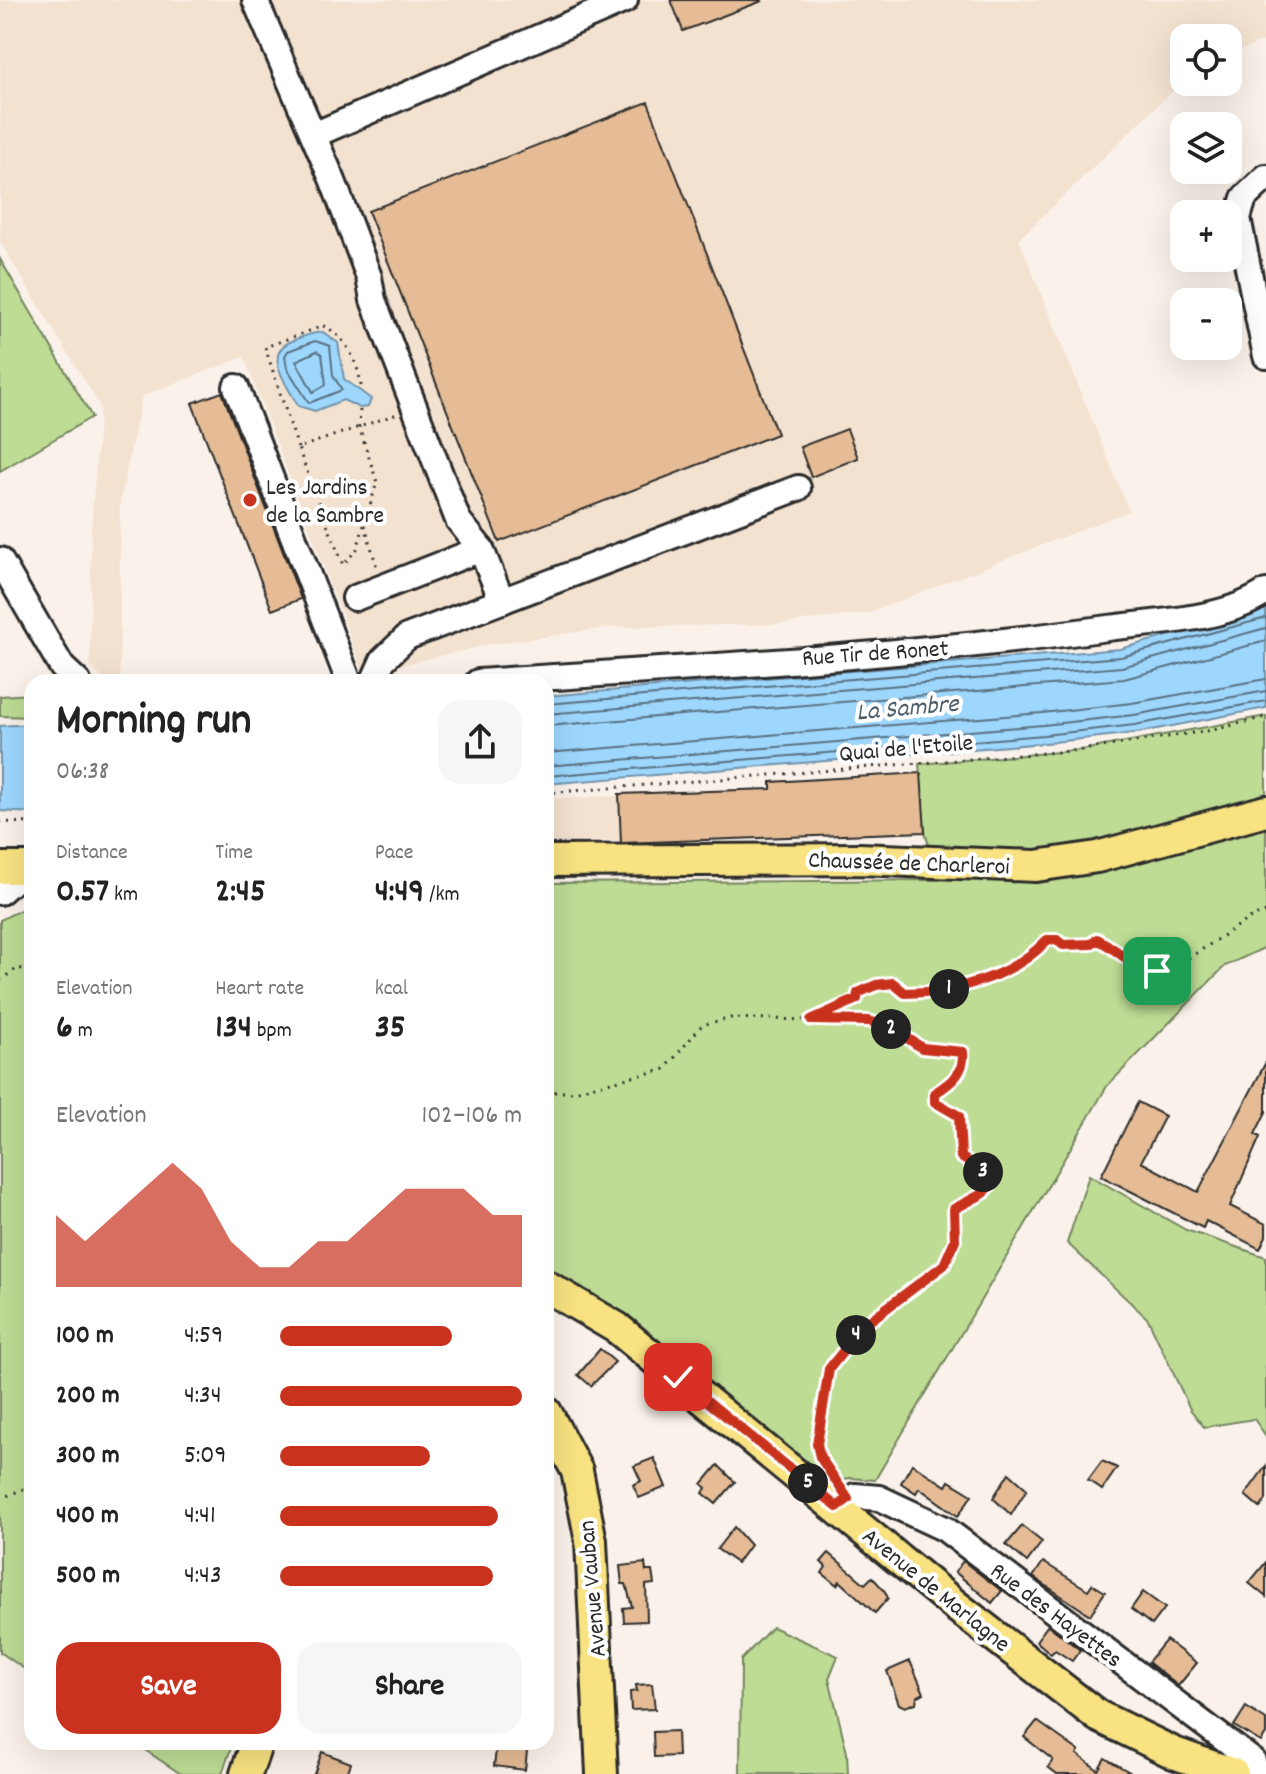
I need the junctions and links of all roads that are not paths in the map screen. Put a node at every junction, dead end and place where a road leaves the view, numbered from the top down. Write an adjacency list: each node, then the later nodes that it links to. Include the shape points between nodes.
1 (255, 0): 3 (street)
2 (625, 0): 3 (street)
3 (314, 135): 8 (street, via 458,520)
4 (1266, 177): 5 (street, via 1244,198 1238,218)
5 (1265, 341)
6 (236, 387): 14 (street)
7 (798, 488): 12 (street)
8 (481, 549): 11 (street); 12 (street)
9 (0, 560): 13 (street)
10 (1266, 592): 16 (street, Rue Tir de Ronet, via 1252,601 1197,615 1005,642)
11 (355, 598)
12 (502, 601): 15 (street, via 407,637)
13 (69, 674)
14 (346, 674)
15 (377, 674)
16 (554, 676)
17 (1266, 811): 18 (main road, Chaussée de Charleroi, via 1097,857 1036,866 859,859)
18 (554, 861)
19 (20, 868): 20 (street)
20 (0, 892)
21 (554, 1291): 23 (main road, Avenue de Marlagne, via 617,1328)
22 (554, 1427): 26 (main road, Avenue Vauban, via 577,1471 591,1541)
23 (843, 1503): 27 (main road, Avenue de Marlagne, via 978,1623 1098,1716); 28 (street, Rue des Hayettes, via 879,1498 945,1529 1253,1761)
24 (254, 1750): 25 (main road)
25 (246, 1774)
26 (602, 1774)
27 (1233, 1774)
28 (1256, 1774)

